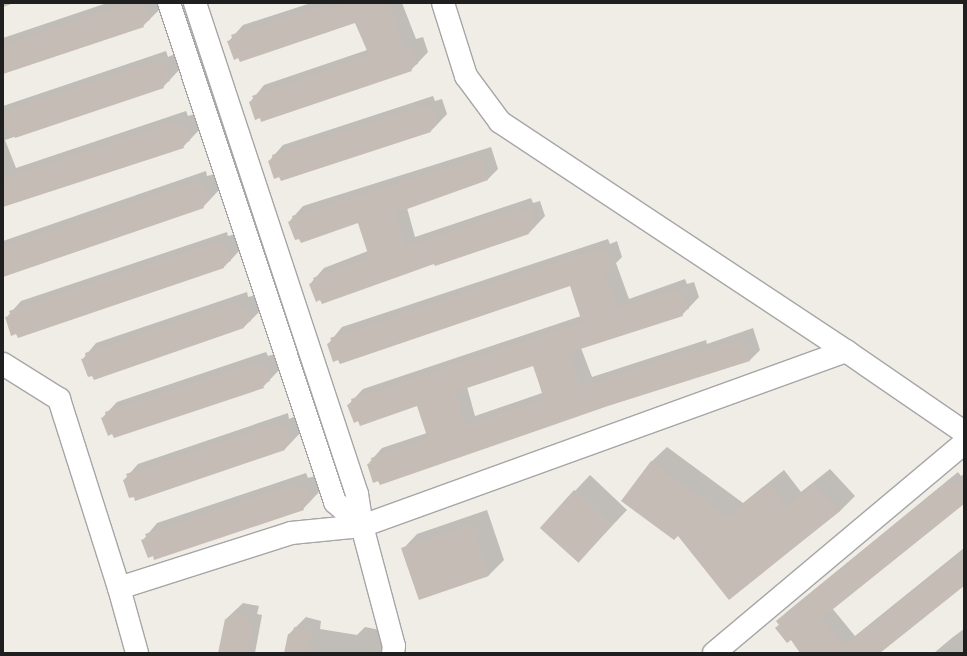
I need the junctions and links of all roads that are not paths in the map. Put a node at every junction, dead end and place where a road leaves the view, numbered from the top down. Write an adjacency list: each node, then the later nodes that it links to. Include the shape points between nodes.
1 (169, 3): 8 (street, via 335,502)
2 (195, 3): 8 (street, via 357,494)
3 (443, 3): 4 (street, via 466,76 500,122)
4 (846, 351): 6 (street); 8 (street)
5 (3, 364): 9 (street, via 59,399)
6 (964, 432)
7 (964, 443): 12 (street)
8 (362, 526): 9 (street, via 291,533); 11 (street, via 394,646)
9 (119, 588): 10 (street)
10 (137, 653)
11 (393, 653)
12 (714, 653)

